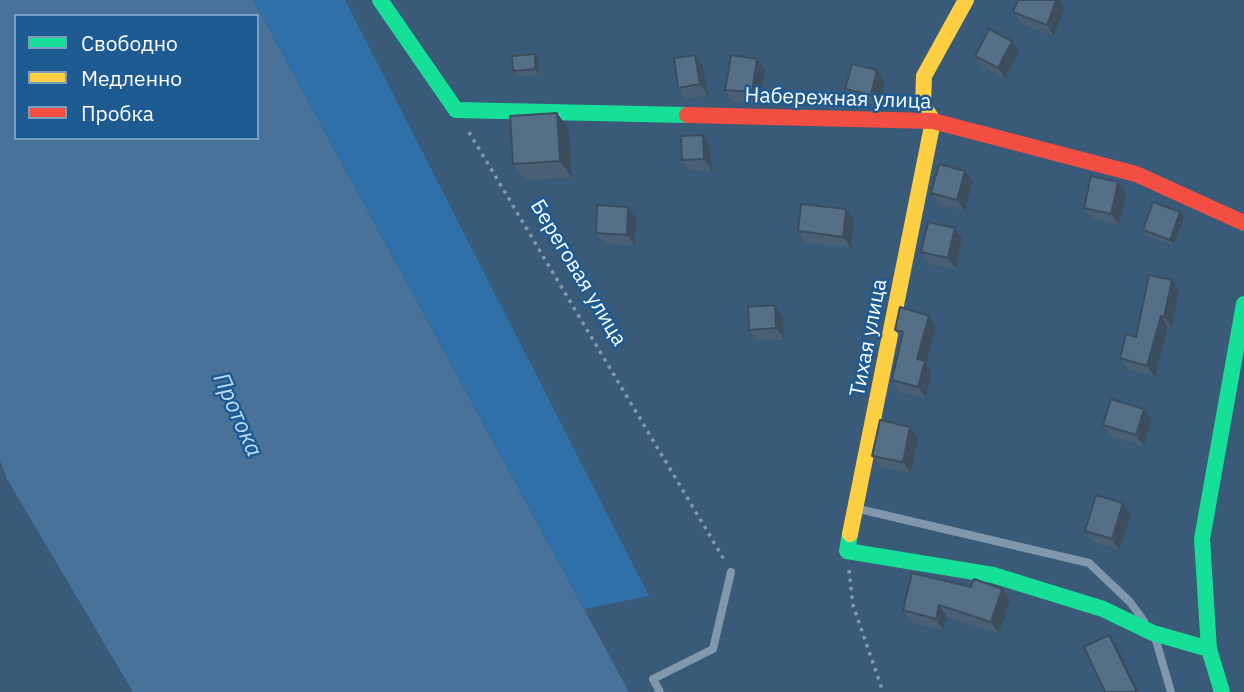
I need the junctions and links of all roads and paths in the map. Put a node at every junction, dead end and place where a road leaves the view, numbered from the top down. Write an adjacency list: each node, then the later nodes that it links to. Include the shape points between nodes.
1 (380, 0): 3 (street)
2 (966, 0): 4 (street, Тихая улица, via 924,76 923,105)
3 (456, 110): 4 (street, Набережная улица); 9 (path, Береговая улица)
4 (933, 121): 5 (street, Набережная улица, via 1136,174); 7 (street, Тихая улица)
5 (1244, 223)
6 (1244, 304): 11 (street, via 1202,539)
7 (856, 509): 8 (street, Тихая улица); 10 (lane, via 1089,563 1130,602)
8 (847, 551): 10 (street, via 993,575 1103,610); 13 (path, via 853,605)
9 (731, 572): 12 (lane, via 713,649 653,679)
10 (1153, 633): 11 (street); 14 (lane)
11 (1209, 649): 15 (street)
12 (660, 692)
13 (883, 692)
14 (1171, 692)
15 (1222, 692)

